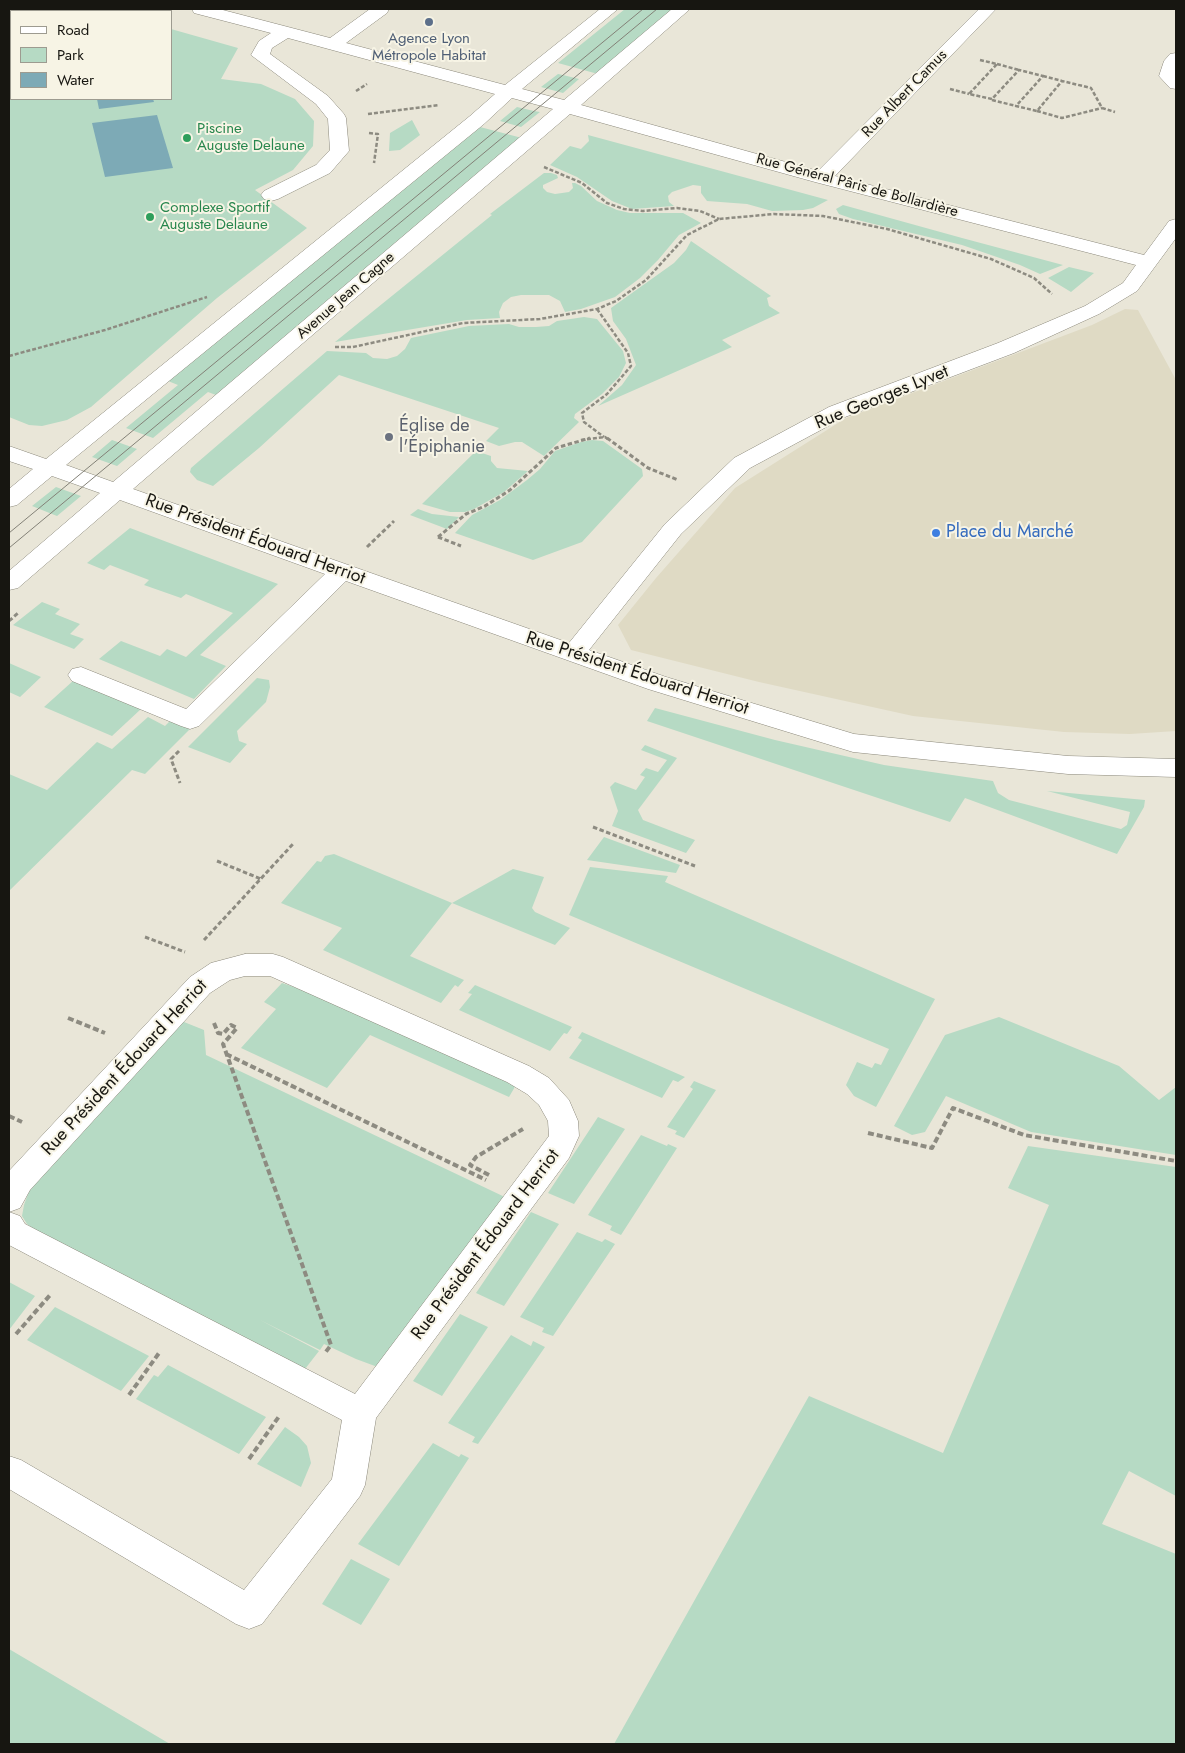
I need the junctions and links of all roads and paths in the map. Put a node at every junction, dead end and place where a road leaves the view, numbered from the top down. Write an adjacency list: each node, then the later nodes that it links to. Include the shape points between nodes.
1 (200, 9): 6 (street, Rue Général Pâris de Bollardière)
2 (381, 9): 7 (street)
3 (610, 9): 16 (street)
4 (682, 9): 21 (street, Avenue Jean Cagne)
5 (988, 9): 27 (street, Rue Albert Camus)
6 (286, 32): 7 (street, Rue Général Pâris de Bollardière); 28 (street, via 265,45 260,55 328,106 337,118 340,150 323,169)
7 (332, 45): 16 (street, Rue Général Pâris de Bollardière)
8 (1176, 58): 14 (street, via 1170,65 1168,76)
9 (975, 59): 10 (path)
10 (997, 64): 11 (path); 17 (path)
11 (1018, 70): 12 (path); 18 (path)
12 (1044, 76): 13 (path); 20 (path)
13 (1062, 81): 22 (path, via 1091,88); 24 (path)
14 (1176, 84)
15 (948, 88): 17 (path)
16 (509, 91): 21 (street, Rue Général Pâris de Bollardière); 41 (street)
17 (969, 94): 18 (path)
18 (992, 100): 20 (path)
19 (429, 106): 23 (path)
20 (1016, 106): 24 (path)
21 (568, 107): 26 (street, Avenue Jean Cagne); 27 (street, Rue Général Pâris de Bollardière)
22 (1102, 108): 24 (path, via 1062,118); 25 (path)
23 (393, 111)
24 (1037, 111)
25 (1115, 112)
26 (510, 156): 31 (path, via 564,174 582,183 607,203 643,210 678,208 700,211); 42 (street, Avenue Jean Cagne)
27 (822, 178): 33 (street, Rue Général Pâris de Bollardière)
28 (271, 196)
29 (829, 209): 30 (path)
30 (823, 216): 31 (path, via 774,214); 36 (path, via 887,229 991,259 1034,278)
31 (719, 219): 35 (path, via 687,235 646,280 616,301)
32 (1176, 225): 33 (street, Rue Georges Lyvet)
33 (1148, 262): 36 (street, Rue Georges Lyvet, via 1130,287)
34 (214, 294): 38 (path, via 105,330)
35 (597, 309): 37 (path, via 540,319 462,323 353,347); 39 (path, via 628,353 630,366 607,394 582,413 584,422)
36 (1076, 317): 43 (street, Rue Georges Lyvet, via 1006,348 837,412 742,463)
37 (327, 348)
38 (9, 356)
39 (605, 437): 43 (path, via 648,468); 45 (path, via 582,439 556,448 510,490 466,514 438,537)
40 (9, 454): 41 (street, Rue Président Édouard Herriot)
41 (47, 467): 42 (street, Rue Président Édouard Herriot); 44 (street)
42 (117, 492): 46 (street, Rue Président Édouard Herriot); 47 (street, Avenue Jean Cagne)
43 (710, 493): 48 (street, Rue Georges Lyvet, via 673,529)
44 (9, 500)
45 (461, 546)
46 (342, 571): 48 (street, Rue Président Édouard Herriot); 49 (street, via 190,720)
47 (9, 582)
48 (573, 654): 50 (street, Rue Président Édouard Herriot, via 657,684 853,743 1068,765)
49 (81, 675)
50 (1176, 768)
51 (593, 826): 53 (path)
52 (217, 861): 54 (path)
53 (695, 866)
54 (261, 879)
55 (145, 937): 56 (path)
56 (191, 954)
57 (200, 984): 60 (path, via 218,1033 223,1034 231,1025 237,1028 223,1044); 61 (street, Rue Président Édouard Herriot, via 221,971 245,965 273,965 518,1074 538,1086); 66 (street, Rue Président Édouard Herriot, via 19,1181)
58 (68, 1018): 59 (path)
59 (113, 1036)
60 (226, 1054): 61 (path, via 485,1180 490,1174 470,1165 476,1157); 71 (path, via 331,1345)
61 (558, 1108): 73 (street, Rue Président Édouard Herriot, via 564,1136 558,1149)
62 (9, 1116): 63 (path)
63 (29, 1126)
64 (868, 1133): 65 (path, via 932,1148 953,1108 1024,1135)
65 (1176, 1161)
66 (9, 1199)
67 (9, 1225): 73 (street, via 14,1233)
68 (51, 1294): 69 (path)
69 (16, 1334)
70 (159, 1353): 72 (path)
71 (322, 1357)
72 (129, 1395)
73 (360, 1413): 76 (street, via 348,1485 249,1612)
74 (280, 1415): 75 (path)
75 (249, 1459)
76 (9, 1471)

